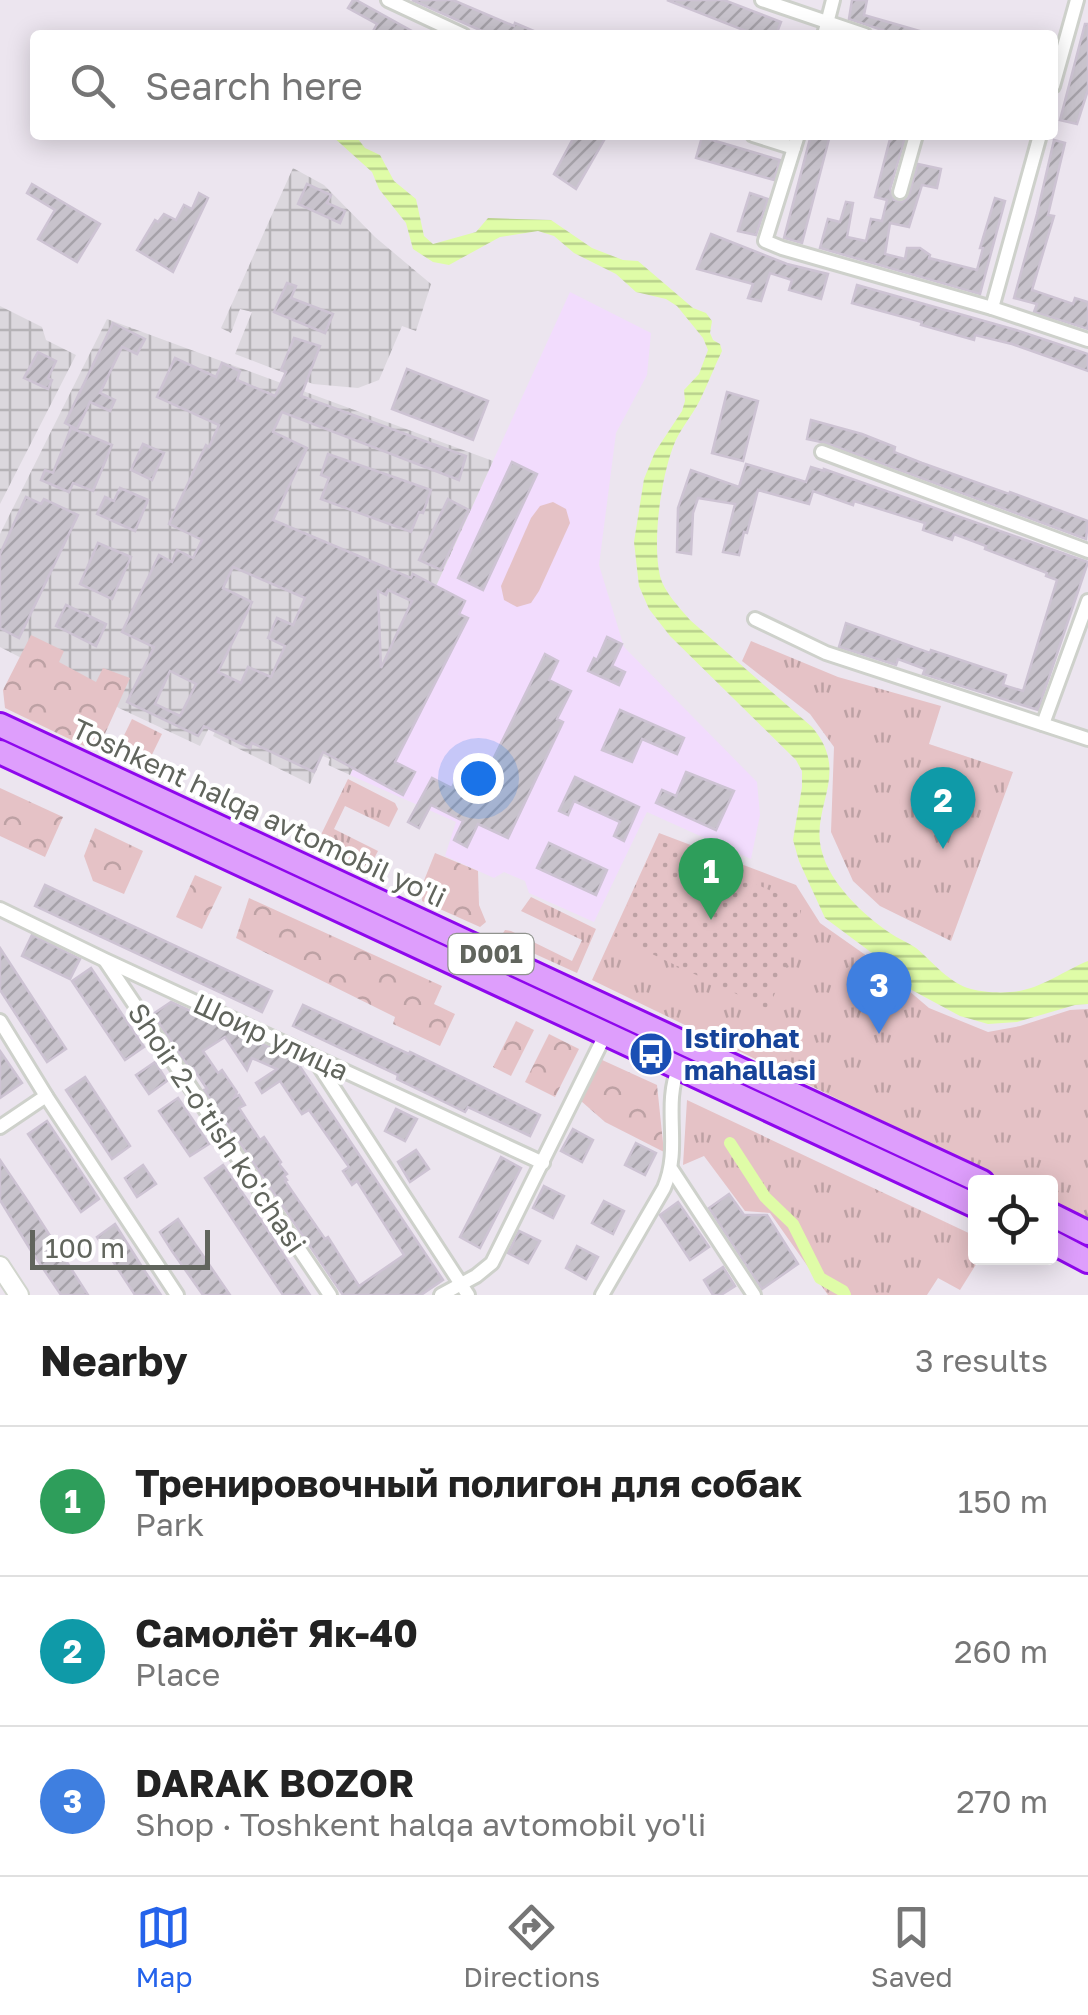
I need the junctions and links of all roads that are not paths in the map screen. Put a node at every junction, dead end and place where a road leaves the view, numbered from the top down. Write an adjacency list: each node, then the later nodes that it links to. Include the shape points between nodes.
1 (388, 0): 6 (street)
2 (762, 0): 5 (street)
3 (833, 0): 5 (street)
4 (1077, 0): 7 (street)
5 (826, 29)
6 (452, 30)
7 (1058, 68)
8 (915, 140): 11 (street)
9 (1039, 140): 12 (street)
10 (796, 142): 12 (street, via 765,241)
11 (900, 192)
12 (992, 308): 13 (street)
13 (1088, 340)
14 (822, 452): 15 (street)
15 (1088, 551)
16 (1088, 601): 18 (street)
17 (755, 619): 18 (street, via 826,654)
18 (1044, 724): 20 (street)
19 (0, 725): 22 (highway, Toshkent halqa avtomobil yo'li / D001)
20 (1088, 739)
21 (0, 752): 24 (highway, Toshkent halqa avtomobil yo'li / D001)
22 (384, 904): 24 (highway); 34 (highway, Toshkent halqa avtomobil yo'li / D001)
23 (0, 909): 25 (street, Шоир улица)
24 (374, 927): 27 (highway, Toshkent halqa avtomobil yo'li / D001)
25 (105, 960): 28 (street, Шоир улица); 44 (street, Shoir 2-o'tish ko'chasi)
26 (0, 1021): 30 (street)
27 (606, 1033): 29 (highway, Toshkent halqa avtomobil yo'li / D001); 32 (street)
28 (313, 1056): 32 (street, Шоир улица); 41 (street)
29 (679, 1066): 33 (street, via 671,1086); 35 (highway, Toshkent halqa avtomobil yo'li / D001)
30 (46, 1096): 31 (street); 43 (street)
31 (0, 1127)
32 (543, 1162): 41 (street, via 492,1262)
33 (672, 1170): 46 (street); 47 (street)
34 (968, 1175)
35 (968, 1202)
36 (1058, 1218): 37 (highway)
37 (1088, 1232)
38 (1058, 1246): 39 (highway)
39 (1088, 1261)
40 (0, 1266): 42 (main road)
41 (464, 1289): 45 (street)
42 (19, 1295)
43 (177, 1295)
44 (330, 1295)
45 (441, 1295)
46 (602, 1295)
47 (754, 1295)

